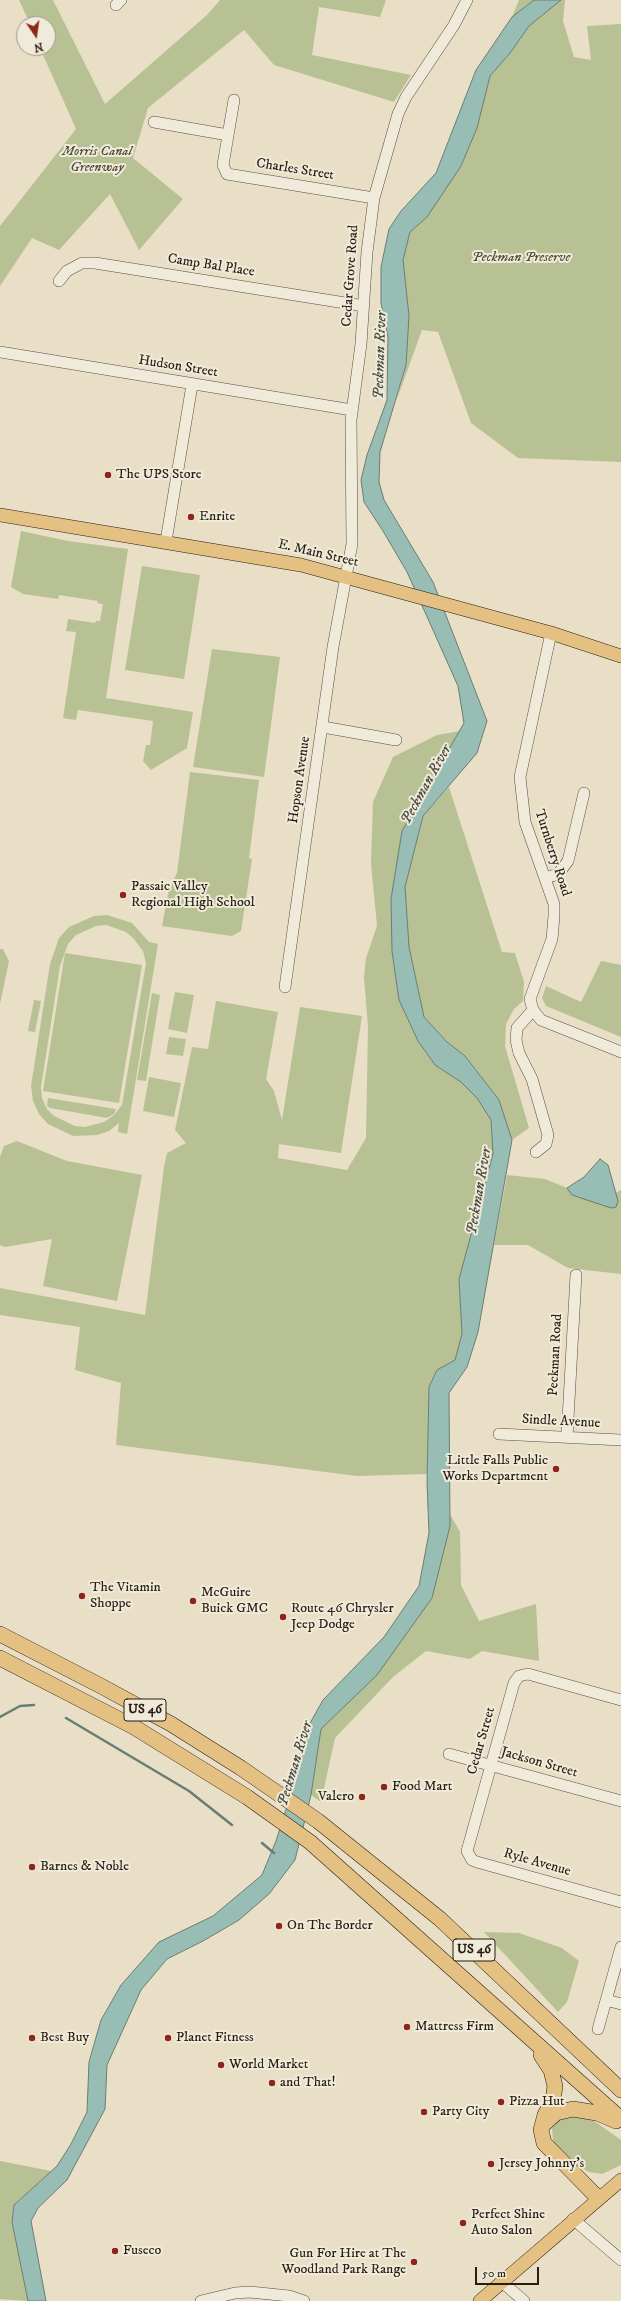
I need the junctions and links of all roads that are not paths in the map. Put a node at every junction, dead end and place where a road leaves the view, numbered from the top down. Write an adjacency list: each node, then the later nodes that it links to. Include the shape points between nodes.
1 (467, 0): 5 (street, Cedar Grove Road, via 398,114)
2 (234, 100): 4 (street)
3 (154, 122): 4 (street)
4 (228, 134): 5 (street, Charles Street, via 224,160 224,172 227,174)
5 (374, 198): 7 (street, Cedar Grove Road)
6 (59, 281): 7 (street, Camp Bal Place, via 67,271 82,263 96,263)
7 (364, 306): 10 (street, Cedar Grove Road)
8 (0, 352): 9 (street, Hudson Street)
9 (192, 384): 10 (street, Hudson Street); 12 (street)
10 (352, 410): 13 (street, Cedar Grove Road, via 350,445 353,530)
11 (0, 515): 12 (main road, E. Main Street)
12 (166, 541): 13 (main road, E. Main Street, via 301,565)
13 (346, 577): 14 (main road, E. Main Street); 16 (street, Hopson Avenue, via 333,647)
14 (551, 633): 15 (main road, E. Main Street); 19 (street, Turnberry Road, via 520,777 525,822)
15 (621, 656)
16 (323, 727): 17 (street); 20 (street, Hopson Avenue)
17 (396, 740)
18 (584, 793): 19 (street, via 568,861 558,874)
19 (545, 878): 21 (street, Turnberry Road, via 554,904 554,928 530,998)
20 (285, 987)
21 (533, 1010): 22 (street, via 541,1020); 23 (street, via 517,1028 516,1040 519,1053 532,1079 548,1135 546,1144)
22 (621, 1052)
23 (536, 1152)
24 (576, 1275): 26 (street, Peckman Road)
25 (499, 1434): 26 (street, Sindle Avenue)
26 (567, 1437): 27 (street, Sindle Avenue)
27 (621, 1440)
28 (0, 1634): 41 (highway, US 46, via 171,1724 318,1821 440,1919)
29 (0, 1658): 39 (highway, US 46, via 134,1727 190,1760 276,1817 310,1842)
30 (621, 1700): 32 (street, Cedar Street, via 537,1677 524,1674 519,1676)
31 (449, 1754): 32 (street, Jackson Street)
32 (491, 1765): 33 (street, Jackson Street); 34 (street, Cedar Street)
33 (621, 1801)
34 (471, 1834): 35 (street, Ryle Avenue, via 467,1851 472,1860)
35 (621, 1902)
36 (621, 1947): 37 (street)
37 (606, 2000): 38 (street); 40 (street)
38 (621, 2004)
39 (503, 2015): 42 (highway, US 46); 44 (highway, via 543,2057 553,2074 553,2100)
40 (598, 2030)
41 (621, 2090)
42 (621, 2119)
43 (621, 2124): 44 (highway, via 598,2113 573,2109 551,2116)
44 (542, 2127): 46 (highway, via 542,2137 548,2148)
45 (621, 2180): 46 (main road)
46 (598, 2198): 47 (main road)
47 (573, 2220): 48 (street); 49 (main road)
48 (621, 2260)
49 (502, 2282): 52 (main road); 53 (street)
50 (201, 2301): 51 (street, via 250,2292 289,2296)
51 (304, 2301)
52 (480, 2301)
53 (524, 2301)

